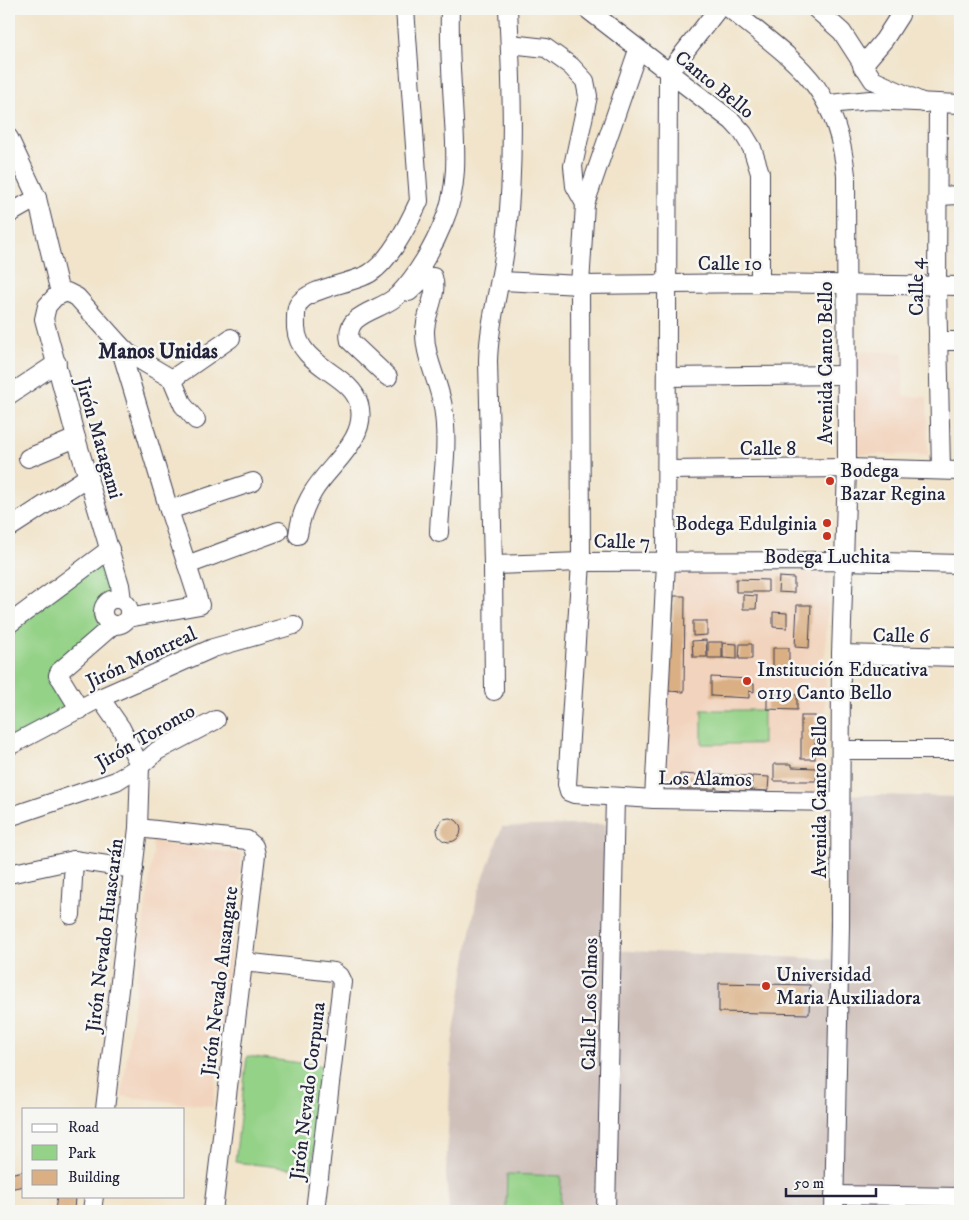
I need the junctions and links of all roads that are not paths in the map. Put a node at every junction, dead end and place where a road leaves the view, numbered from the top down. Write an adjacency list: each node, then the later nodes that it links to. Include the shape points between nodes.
1 (406, 9): 54 (street, via 419,201 383,262 369,274 306,297 298,306 297,341 355,395 361,418 344,452 313,491 304,508)
2 (450, 9): 30 (street, via 455,182 445,220 422,262)
3 (587, 9): 10 (street, Canto Bello)
4 (718, 9): 12 (street)
5 (730, 9): 14 (street, Avenida Canto Bello, via 793,60 818,87)
6 (816, 9): 11 (street, via 842,32)
7 (512, 13): 9 (street)
8 (900, 15): 11 (street)
9 (510, 44): 20 (street, via 546,48 571,66 584,81 588,96 573,166 575,186); 22 (street, via 510,200)
10 (638, 50): 12 (street, Canto Bello); 20 (street)
11 (862, 66): 13 (street, via 877,83)
12 (668, 73): 23 (street, Canto Bello, via 732,121 743,133 757,159 760,173); 24 (street)
13 (931, 103): 14 (street, via 870,100); 15 (street); 18 (street, Calle 4)
14 (828, 104): 25 (street, Avenida Canto Bello, via 840,134 846,168)
15 (960, 104)
16 (9, 138): 19 (street)
17 (960, 195): 18 (street)
18 (938, 196): 27 (street, Calle 4)
19 (37, 198): 21 (street); 29 (street)
20 (585, 204): 26 (street)
21 (9, 214)
22 (500, 281): 26 (street, Calle 10); 61 (street, via 488,334)
23 (760, 283): 24 (street, Calle 10); 25 (street, Calle 10)
24 (666, 284): 26 (street, Calle 10); 38 (street)
25 (846, 284): 27 (street, Calle 10); 36 (street, Avenida Canto Bello)
26 (580, 285): 57 (street)
27 (937, 286): 28 (street, Calle 10); 32 (street, Calle 4)
28 (960, 286)
29 (60, 293): 34 (street, via 67,292 77,297); 35 (street, Jirón Matagami, via 47,306 44,319)
30 (397, 296): 37 (street, via 359,317 350,327 349,334 350,341); 53 (street, via 408,294 426,277 433,277 435,286 424,333 444,407 447,457 440,499)
31 (232, 338): 39 (street)
32 (938, 341): 33 (street); 46 (street, Calle 4)
33 (960, 341)
34 (119, 344): 39 (street, via 128,353); 50 (street)
35 (57, 363): 40 (street); 42 (street, Jirón Matagami)
36 (846, 375): 38 (street); 44 (street, Avenida Canto Bello)
37 (388, 377)
38 (667, 377): 45 (street)
39 (172, 379): 41 (street, via 183,405)
40 (9, 395)
41 (196, 420)
42 (76, 438): 43 (street); 48 (street, Jirón Matagami)
43 (28, 458)
44 (847, 468): 45 (street, Calle 8); 46 (street, Calle 8); 56 (street, Avenida Canto Bello)
45 (667, 470): 58 (street)
46 (941, 470): 47 (street, Calle 8)
47 (960, 471)
48 (89, 476): 51 (street); 55 (street, Jirón Matagami)
49 (254, 482): 50 (street)
50 (169, 510): 60 (street)
51 (9, 528)
52 (279, 531): 60 (street)
53 (439, 533)
54 (298, 535)
55 (110, 549): 62 (street, Jirón Matagami); 64 (street)
56 (844, 561): 58 (street, Calle 7); 59 (street, Calle 7); 66 (street, Avenida Canto Bello)
57 (581, 562): 58 (street, Calle 7); 61 (street, Calle 7); 76 (street, Los Alamos, via 567,785 569,792)
58 (666, 563): 77 (street)
59 (960, 564)
60 (187, 565): 63 (street, via 200,604)
61 (493, 565): 68 (street)
62 (122, 600): 63 (street, via 129,610); 63 (street, via 114,598 104,606 104,617)
63 (120, 622): 70 (street, via 58,675)
64 (9, 624)
65 (294, 625): 69 (street, Jirón Montreal, via 213,648)
66 (841, 654): 67 (street, Calle 6); 73 (street, Avenida Canto Bello)
67 (960, 657)
68 (494, 691)
69 (100, 698): 70 (street, Jirón Montreal); 75 (street, via 121,728)
70 (80, 710): 72 (street, Jirón Montreal)
71 (216, 720): 75 (street, Jirón Toronto, via 157,751)
72 (13, 744)
73 (841, 750): 74 (street); 78 (street, Avenida Canto Bello)
74 (960, 750)
75 (140, 766): 79 (street, Jirón Toronto, via 116,781); 80 (street, Jirón Nevado Huascarán)
76 (614, 797): 77 (street, Los Alamos); 93 (street, Calle Los Olmos)
77 (654, 799): 78 (street, Los Alamos)
78 (840, 802): 89 (street, Avenida Canto Bello)
79 (9, 817)
80 (138, 828): 82 (street, Jirón Nevado Huascarán); 85 (street, Jirón Nevado Ausangate, via 247,840 254,846 256,855)
81 (74, 860): 82 (street); 83 (street); 84 (street)
82 (134, 869): 86 (street, Jirón Nevado Huascarán)
83 (9, 874)
84 (71, 915)
85 (243, 962): 91 (street, Jirón Nevado Ausangate); 92 (street, Jirón Nevado Corpuna, via 334,972 342,982)
86 (105, 1108)
87 (960, 1197): 89 (street)
88 (94, 1198): 90 (street)
89 (834, 1203)
90 (92, 1211)
91 (212, 1211)
92 (314, 1211)
93 (606, 1211)

